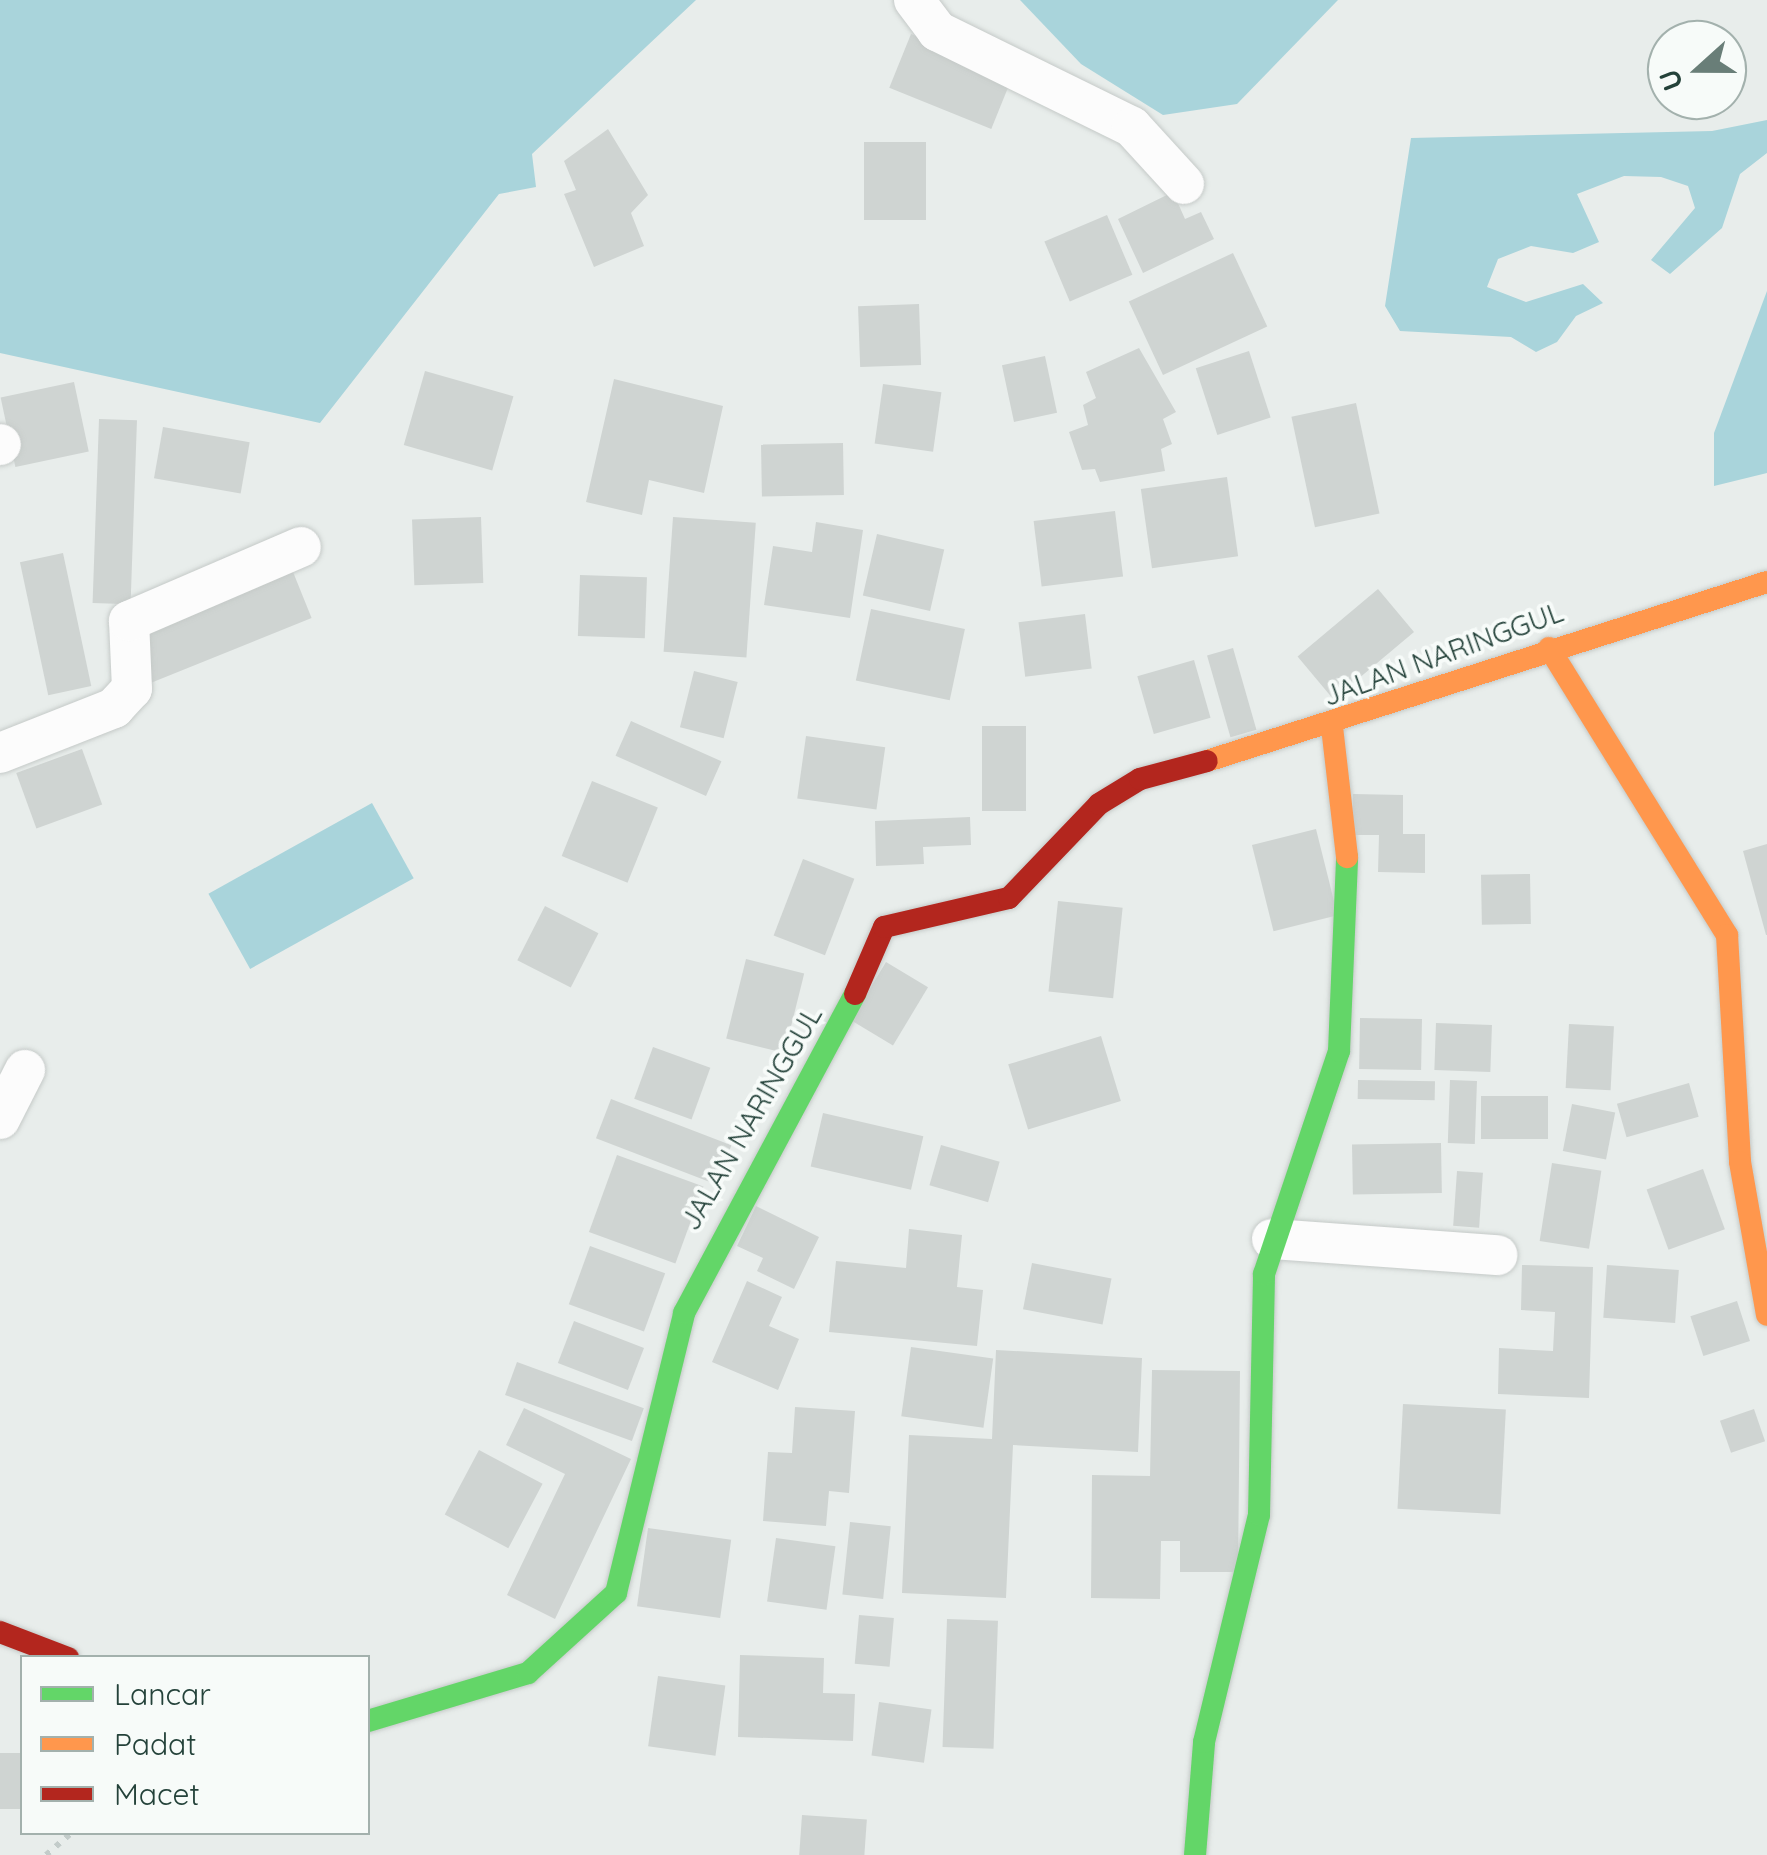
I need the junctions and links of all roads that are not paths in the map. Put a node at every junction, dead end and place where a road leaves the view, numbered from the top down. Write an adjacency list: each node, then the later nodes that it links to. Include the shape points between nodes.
1 (914, 0): 2 (street, via 938,31 1132,126)
2 (1184, 184)
3 (301, 547): 7 (street, via 129,621 137,666 123,698)
4 (1767, 582): 5 (street, JALAN NARINGGUL)
5 (1549, 648): 6 (street, JALAN NARINGGUL); 12 (street, via 1728,935 1740,1162)
6 (1332, 727): 10 (street, via 1350,880 1348,977 1334,1069); 15 (street, JALAN NARINGGUL, via 1140,779 1098,804 1009,898 884,928 841,1026 709,1252 684,1313 616,1592 528,1673 462,1700)
7 (0, 753)
8 (25, 1070): 9 (street)
9 (0, 1119)
10 (1272, 1239): 11 (street); 16 (street, via 1259,1515 1204,1742)
11 (1497, 1255)
12 (1767, 1314)
13 (0, 1632): 14 (street)
14 (60, 1655)
15 (370, 1720)
16 (1195, 1855)

